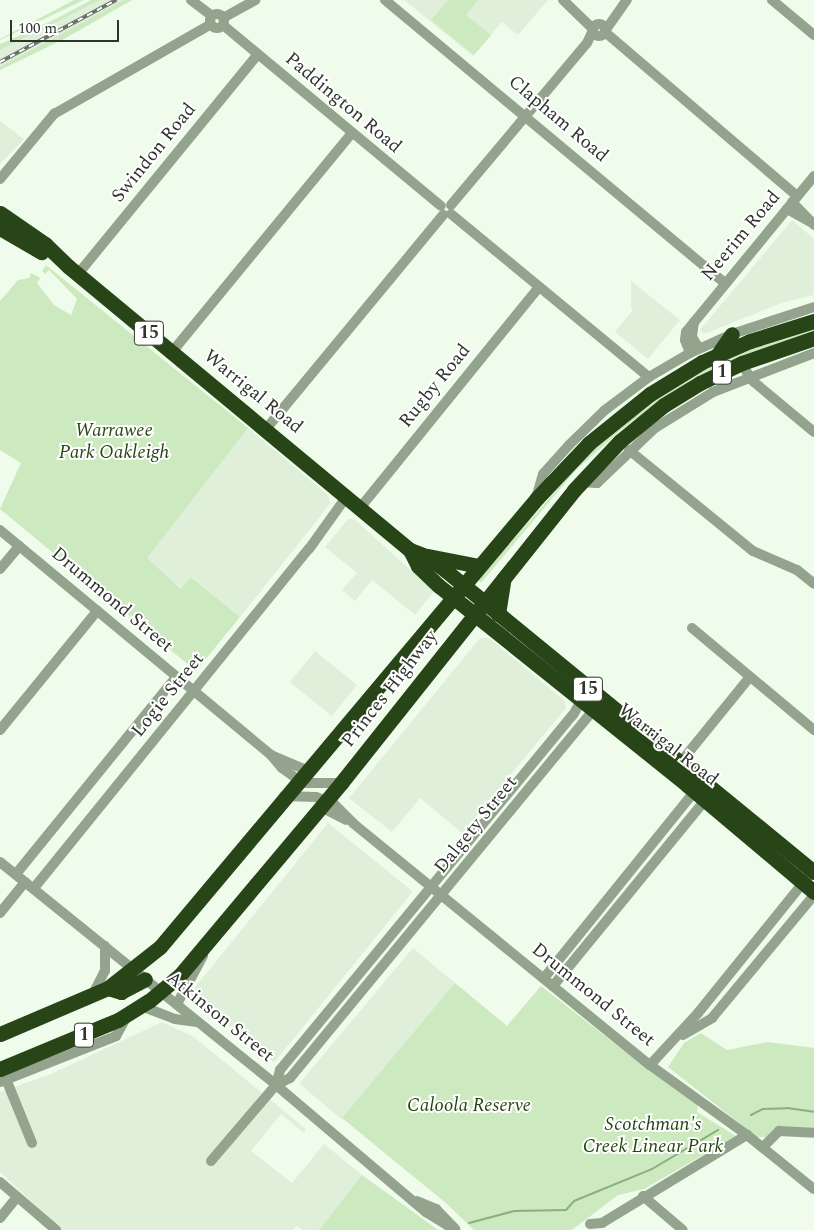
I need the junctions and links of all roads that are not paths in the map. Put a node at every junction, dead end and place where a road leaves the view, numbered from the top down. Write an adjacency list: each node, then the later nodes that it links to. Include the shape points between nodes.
1 (191, 0): 7 (street)
2 (255, 0): 8 (street)
3 (385, 0): 12 (street, Clapham Road)
4 (563, 0): 9 (street)
5 (627, 0): 9 (street)
6 (772, 0): 10 (street)
7 (211, 20): 8 (street, via 219,14); 14 (street, via 54,114)
8 (223, 21): 11 (street, Paddington Road)
9 (599, 30): 12 (street); 18 (street, via 782,180)
10 (814, 35)
11 (257, 55): 13 (street, Paddington Road); 24 (street, Swindon Road)
12 (525, 115): 20 (street); 25 (street, Clapham Road)
13 (351, 134): 20 (street, Paddington Road); 32 (street)
14 (9, 165): 15 (street); 17 (street)
15 (0, 172)
16 (814, 176): 18 (street, Neerim Road)
17 (0, 179)
18 (794, 200): 22 (street); 25 (street, Neerim Road)
19 (0, 205): 23 (street, Warrigal Road)
20 (447, 210): 26 (street, Paddington Road); 37 (street)
21 (0, 213): 23 (highway, Warrigal Road / 15)
22 (812, 224)
23 (7, 225): 24 (highway, Warrigal Road / 15)
24 (73, 271): 32 (highway, Warrigal Road / 15)
25 (727, 281): 31 (street, Neerim Road, via 695,319 692,337)
26 (539, 287): 36 (street, Paddington Road); 42 (street, Rugby Road)
27 (814, 307): 29 (street)
28 (814, 321): 34 (highway, Princes Highway / 1)
29 (732, 334): 31 (street); 34 (highway)
30 (814, 338): 35 (highway, Princes Highway / 1)
31 (695, 350): 36 (street)
32 (172, 352): 37 (highway, Warrigal Road / 15)
33 (814, 353): 35 (street)
34 (717, 355): 41 (highway, Princes Highway / 1, via 670,381 589,442)
35 (745, 369): 38 (street); 39 (street, via 655,428); 40 (highway, Princes Highway / 1, via 700,383 649,416 620,440)
36 (649, 377): 41 (street, via 604,410 569,445 543,474)
37 (266, 429): 42 (highway, Warrigal Road / 15)
38 (814, 432)
39 (629, 450): 40 (street, via 597,483); 50 (street, via 753,552 797,570)
40 (581, 482): 49 (highway, Princes Highway / 1)
41 (536, 498): 47 (highway, Princes Highway / 1)
42 (353, 502): 45 (highway, Warrigal Road / 15); 62 (street, Logie Street, via 330,523)
43 (0, 530): 44 (street, Drummond Street)
44 (19, 546): 48 (street); 54 (street, Drummond Street)
45 (410, 550): 46 (highway, Warrigal Road / 15); 52 (highway, Warrigal Road / 15, via 418,566)
46 (426, 556): 47 (highway); 51 (highway, Warrigal Road / 15)
47 (479, 566): 51 (highway, Princes Highway / 1)
48 (0, 569)
49 (504, 578): 53 (highway, Princes Highway / 1); 55 (highway)
50 (814, 584)
51 (463, 585): 52 (highway, Princes Highway / 1); 53 (highway, Warrigal Road / 15)
52 (453, 598): 56 (highway, Warrigal Road / 15); 68 (highway, Princes Highway / 1)
53 (484, 602): 55 (highway, Warrigal Road / 15); 56 (highway, Princes Highway / 1)
54 (98, 611): 60 (street, Drummond Street); 65 (street)
55 (498, 614): 67 (highway, Warrigal Road / 15)
56 (474, 615): 57 (highway, Princes Highway / 1); 59 (highway, Warrigal Road / 15)
57 (464, 627): 59 (highway); 69 (highway, Princes Highway / 1)
58 (692, 628): 61 (street)
59 (502, 636): 63 (highway, Warrigal Road / 15)
60 (176, 676): 62 (street, Drummond Street); 74 (street, Logie Street)
61 (750, 678): 66 (street); 67 (street)
62 (194, 691): 68 (street, Drummond Street, via 271,755); 76 (street, Logie Street)
63 (580, 702): 64 (highway, Warrigal Road / 15); 77 (street, Dalgety Street, via 573,715)
64 (593, 711): 71 (highway, Warrigal Road / 15); 78 (street, Dalgety Street)
65 (0, 730)
66 (814, 730)
67 (680, 763): 75 (highway, Warrigal Road / 15)
68 (302, 775): 69 (street, Drummond Street, via 310,784); 70 (highway, Princes Highway / 1)
69 (341, 783): 72 (highway, Princes Highway / 1)
70 (284, 796): 72 (street); 84 (highway, Princes Highway / 1)
71 (700, 796): 75 (highway, Warrigal Road / 15); 85 (street); 86 (street)
72 (324, 804): 77 (street, Drummond Street, via 354,824); 80 (highway, Princes Highway / 1)
73 (0, 862): 74 (street, Atkinson Street)
74 (16, 874): 76 (street, Atkinson Street)
75 (812, 880): 95 (street); 95 (street, via 715,1015 685,1033)
76 (30, 885): 79 (street, Logie Street); 81 (street, Atkinson Street)
77 (431, 887): 78 (street, Drummond Street); 82 (street, Dalgety Street)
78 (441, 895): 83 (street, Dalgety Street); 85 (street, Drummond Street)
79 (0, 913)
80 (215, 936): 87 (highway, Princes Highway / 1); 89 (street)
81 (105, 946): 84 (street, Atkinson Street); 88 (street, via 105,971)
82 (376, 953): 83 (street); 91 (street, Dalgety Street)
83 (386, 962): 93 (street, Dalgety Street)
84 (140, 974): 87 (street, Atkinson Street); 88 (highway, Princes Highway / 1)
85 (544, 978): 86 (street, Drummond Street)
86 (554, 986): 95 (street, Drummond Street)
87 (161, 991): 89 (street, Atkinson Street); 90 (highway, Princes Highway / 1)
88 (91, 997): 94 (highway, Princes Highway / 1)
89 (178, 1004): 92 (street, Atkinson Street)
90 (135, 1010): 92 (street); 96 (highway, Princes Highway / 1)
91 (322, 1018): 93 (street); 97 (street, Dalgety Street, via 280,1070)
92 (198, 1022): 97 (street, Atkinson Street)
93 (333, 1027): 97 (street, Dalgety Street, via 290,1078)
94 (0, 1034)
95 (654, 1067): 99 (street, Drummond Street)
96 (2, 1076): 100 (street)
97 (276, 1085): 102 (street, Dalgety Street); 110 (street, Atkinson Street, via 442,1224)
98 (814, 1133): 101 (street, via 779,1130)
99 (747, 1135): 101 (street, Drummond Street); 105 (street)
100 (32, 1143)
101 (763, 1147): 104 (street, Drummond Street)
102 (211, 1161)
103 (0, 1182): 106 (street)
104 (814, 1189)
105 (643, 1196): 108 (street, via 602,1223); 111 (street)
106 (18, 1197): 107 (street); 109 (street)
107 (0, 1218)
108 (590, 1224)
109 (56, 1230)
110 (455, 1230)
111 (682, 1230)

